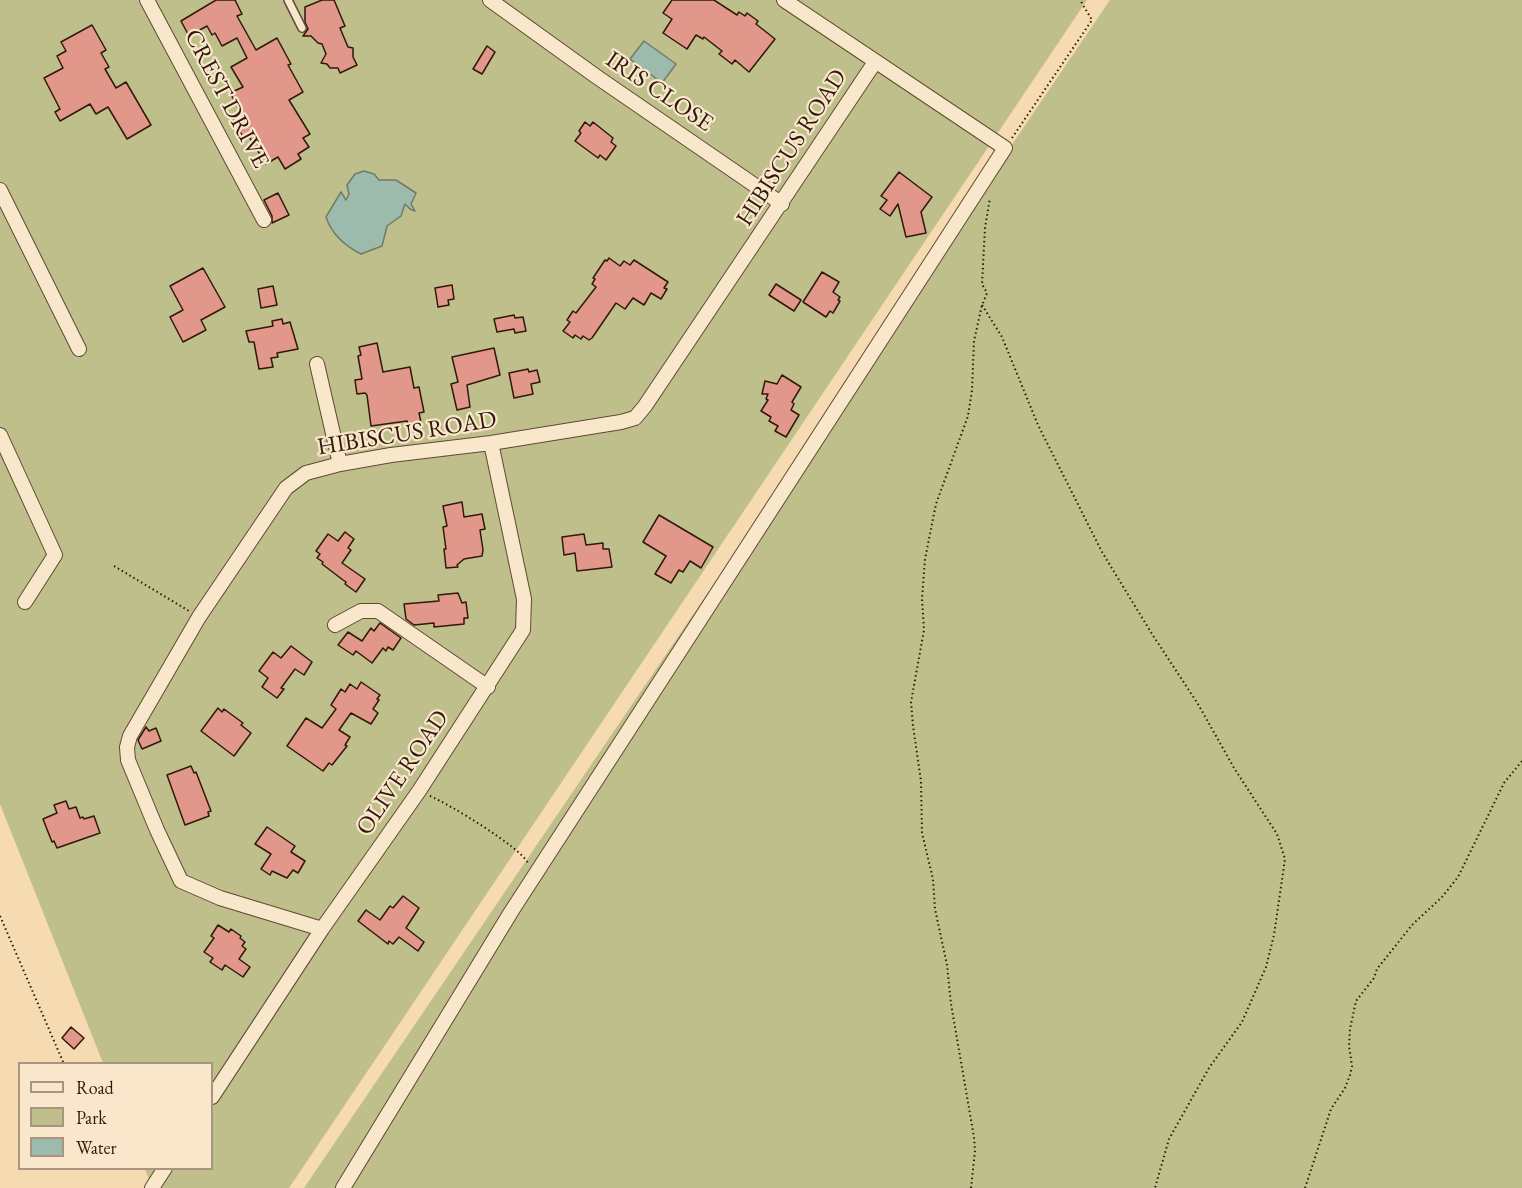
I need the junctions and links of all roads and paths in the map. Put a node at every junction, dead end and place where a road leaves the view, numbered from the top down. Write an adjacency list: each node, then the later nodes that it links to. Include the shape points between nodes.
1 (147, 0): 12 (street, CREST DRIVE)
2 (288, 0): 6 (lane)
3 (490, 0): 11 (street, IRIS CLOSE)
4 (784, 0): 7 (street)
5 (1080, 0): 8 (path, via 1092,20)
6 (302, 28)
7 (875, 62): 8 (street); 11 (street, HIBISCUS ROAD)
8 (1005, 148): 26 (street)
9 (0, 190): 14 (street)
10 (990, 196): 13 (path, via 982,284 987,293)
11 (782, 204): 17 (street, HIBISCUS ROAD, via 634,418)
12 (264, 220)
13 (982, 305): 34 (path, via 974,341 968,416 936,504 925,559 924,630 911,702 921,781 922,833 933,879 974,1137); 35 (path, via 1002,337 1038,425 1102,552 1277,834 1285,859 1266,967 1242,1022 1209,1068 1169,1139)
14 (79, 349)
15 (317, 364): 18 (street)
16 (0, 435): 20 (street, via 55,555)
17 (491, 443): 18 (street, HIBISCUS ROAD); 23 (street, OLIVE ROAD, via 525,617 516,644)
18 (340, 464): 21 (street, HIBISCUS ROAD, via 306,473 286,488)
19 (114, 566): 21 (path)
20 (25, 602)
21 (199, 617): 28 (street, HIBISCUS ROAD, via 130,736 128,760 181,881 220,898)
22 (335, 625): 23 (street, via 361,611 378,611)
23 (488, 687): 25 (street, OLIVE ROAD)
24 (1522, 761): 36 (path, via 1504,783 1458,877 1399,940 1356,1001 1350,1029 1350,1075 1331,1109)
25 (419, 791): 26 (path, via 449,804 511,846 526,860); 28 (street, OLIVE ROAD)
26 (534, 877): 33 (street)
27 (0, 916): 29 (path)
28 (322, 929): 30 (street, OLIVE ROAD)
29 (63, 1062)
30 (213, 1095)
31 (164, 1170): 32 (street)
32 (152, 1188)
33 (343, 1188)
34 (971, 1188)
35 (1155, 1188)
36 (1305, 1188)

